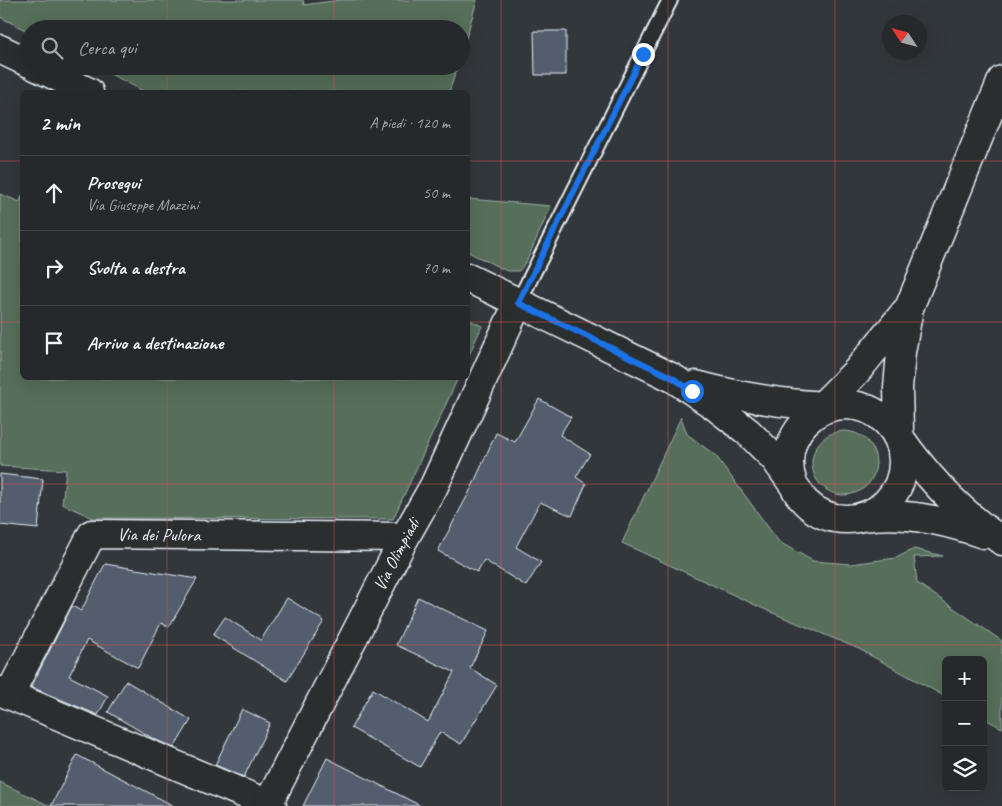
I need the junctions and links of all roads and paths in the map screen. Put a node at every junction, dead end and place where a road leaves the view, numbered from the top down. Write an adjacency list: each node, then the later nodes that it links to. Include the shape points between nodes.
1 (670, 0): 8 (lane)
2 (0, 49): 3 (street)
3 (20, 59)
4 (54, 75): 6 (street)
5 (1002, 80): 9 (street)
6 (85, 90)
7 (470, 279): 8 (street)
8 (518, 303): 10 (street); 15 (street, Via Olimpiadi, via 446,462)
9 (909, 308): 11 (street); 12 (street, via 901,352)
10 (673, 378): 11 (street, via 743,397); 13 (street, via 748,432 775,459)
11 (823, 411): 12 (street, via 854,406 870,410 882,418); 13 (street, via 794,439 790,457 792,478)
12 (898, 439): 14 (street, via 903,462 901,478 893,494 875,511); 16 (street, via 959,508)
13 (800, 494): 14 (street, via 807,504 821,513 836,518)
14 (854, 518): 16 (street, via 921,517)
15 (405, 537): 17 (street, Via dei Pulora, via 92,534); 18 (street, Via Olimpiadi)
16 (1002, 541)
17 (4, 693): 18 (street, Via Olimpiadi)
18 (270, 805)

